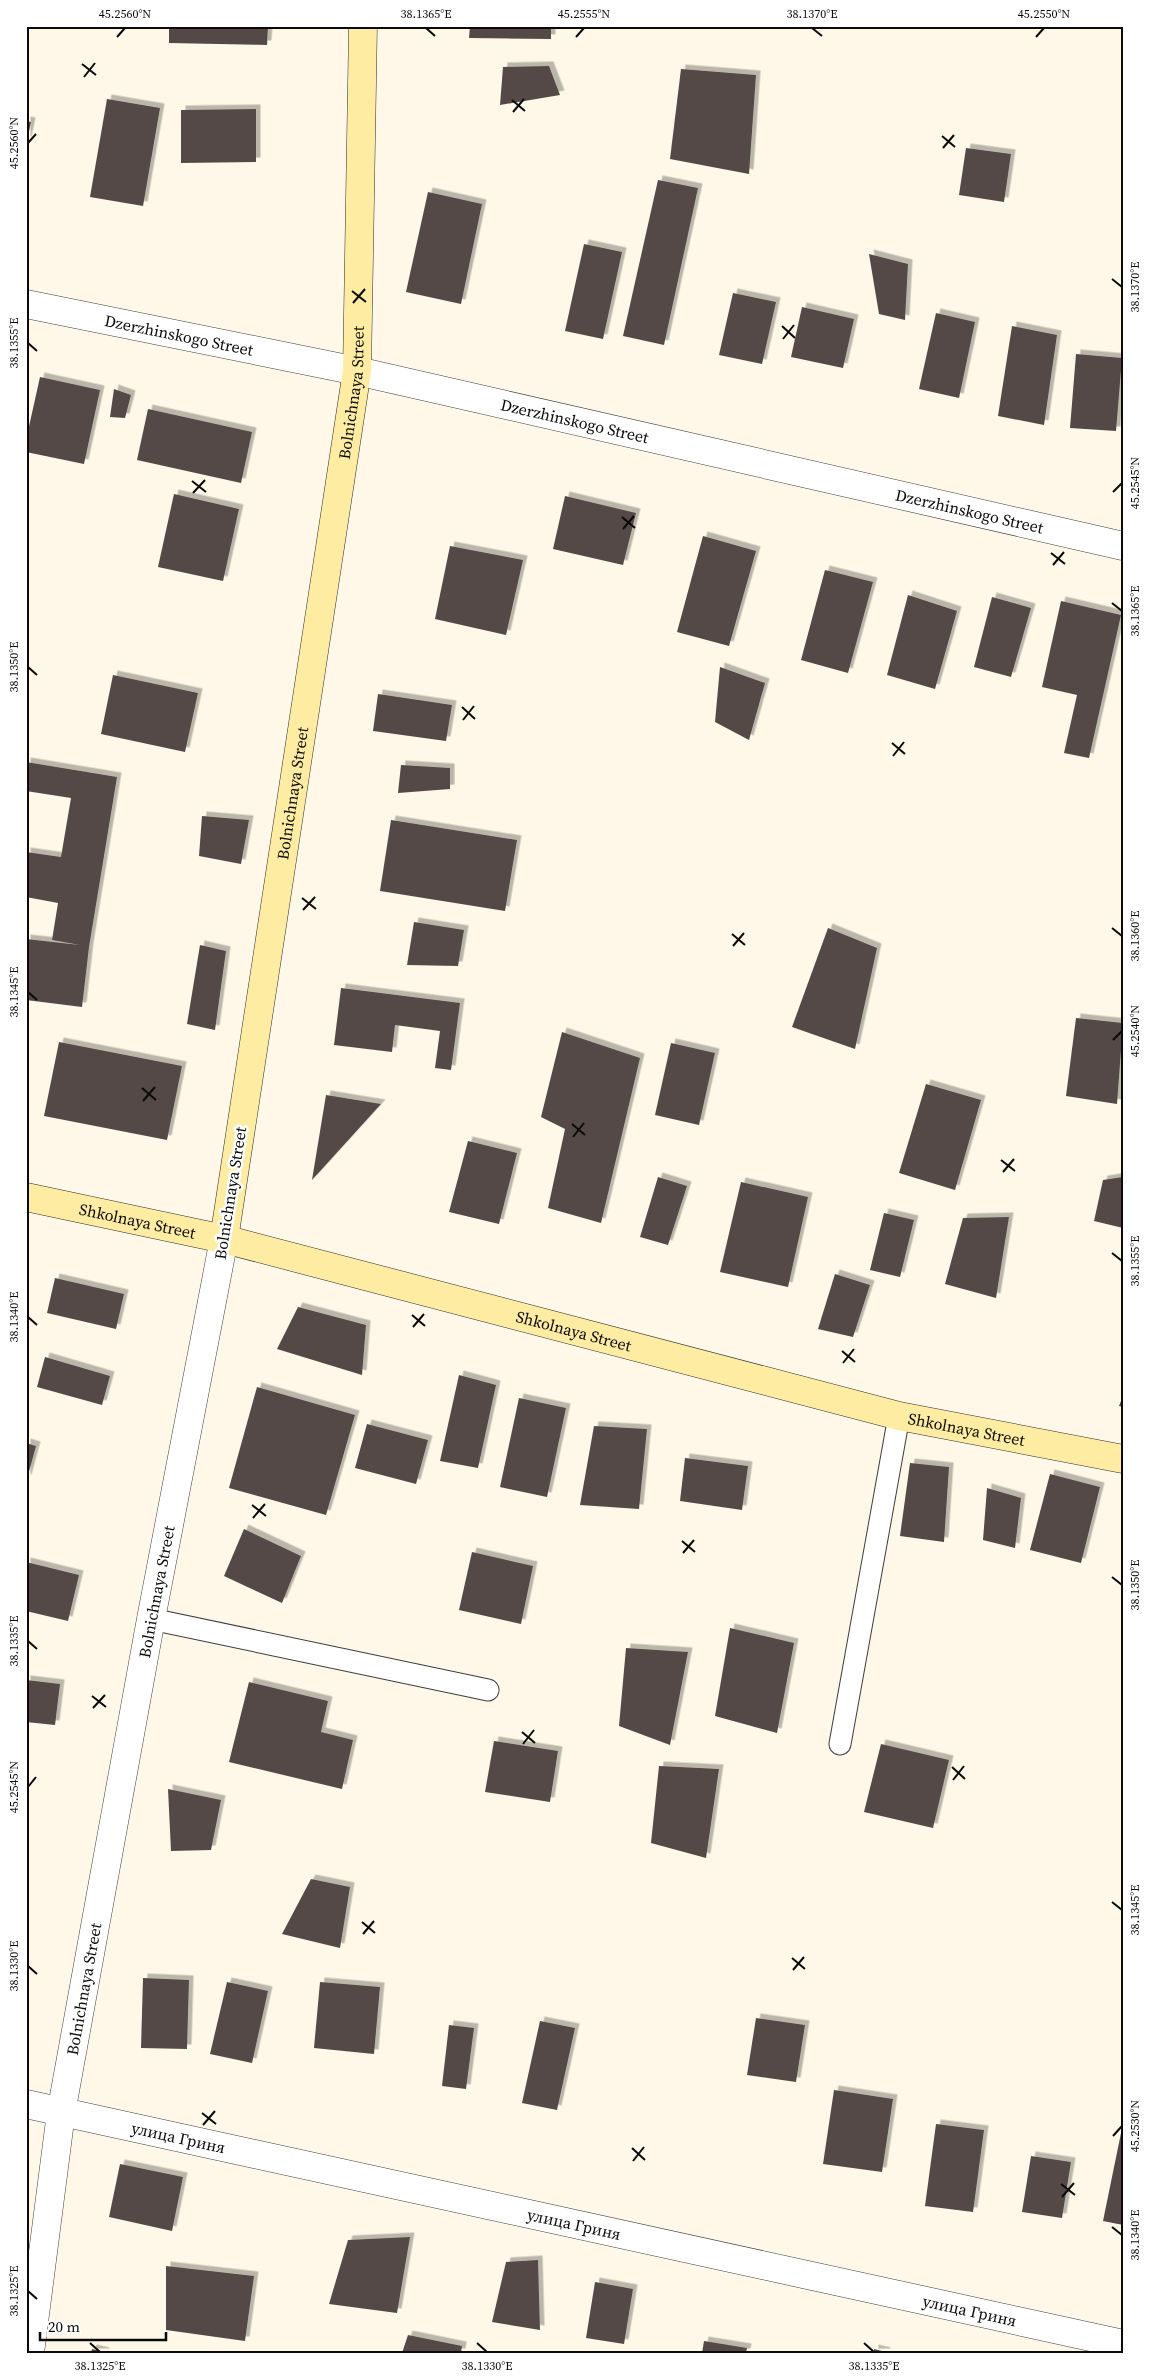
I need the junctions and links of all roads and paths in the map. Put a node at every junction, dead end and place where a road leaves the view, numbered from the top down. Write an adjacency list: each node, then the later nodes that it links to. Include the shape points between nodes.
1 (363, 26): 3 (street, Bolnichnaya Street)
2 (26, 304): 3 (street, Dzerzhinskogo Street)
3 (357, 371): 4 (street, Dzerzhinskogo Street); 6 (street, Bolnichnaya Street)
4 (1123, 546)
5 (26, 1196): 6 (street, Shkolnaya Street)
6 (224, 1239): 7 (street, Shkolnaya Street); 9 (street, Bolnichnaya Street)
7 (899, 1416): 8 (street, Shkolnaya Street); 11 (lane)
8 (1123, 1459)
9 (150, 1619): 10 (lane); 13 (street, Bolnichnaya Street)
10 (488, 1690)
11 (840, 1744)
12 (26, 2104): 13 (street, улица Гриня)
13 (61, 2113): 14 (street, улица Гриня); 15 (street, Bolnichnaya Street)
14 (1123, 2344)
15 (30, 2353)

